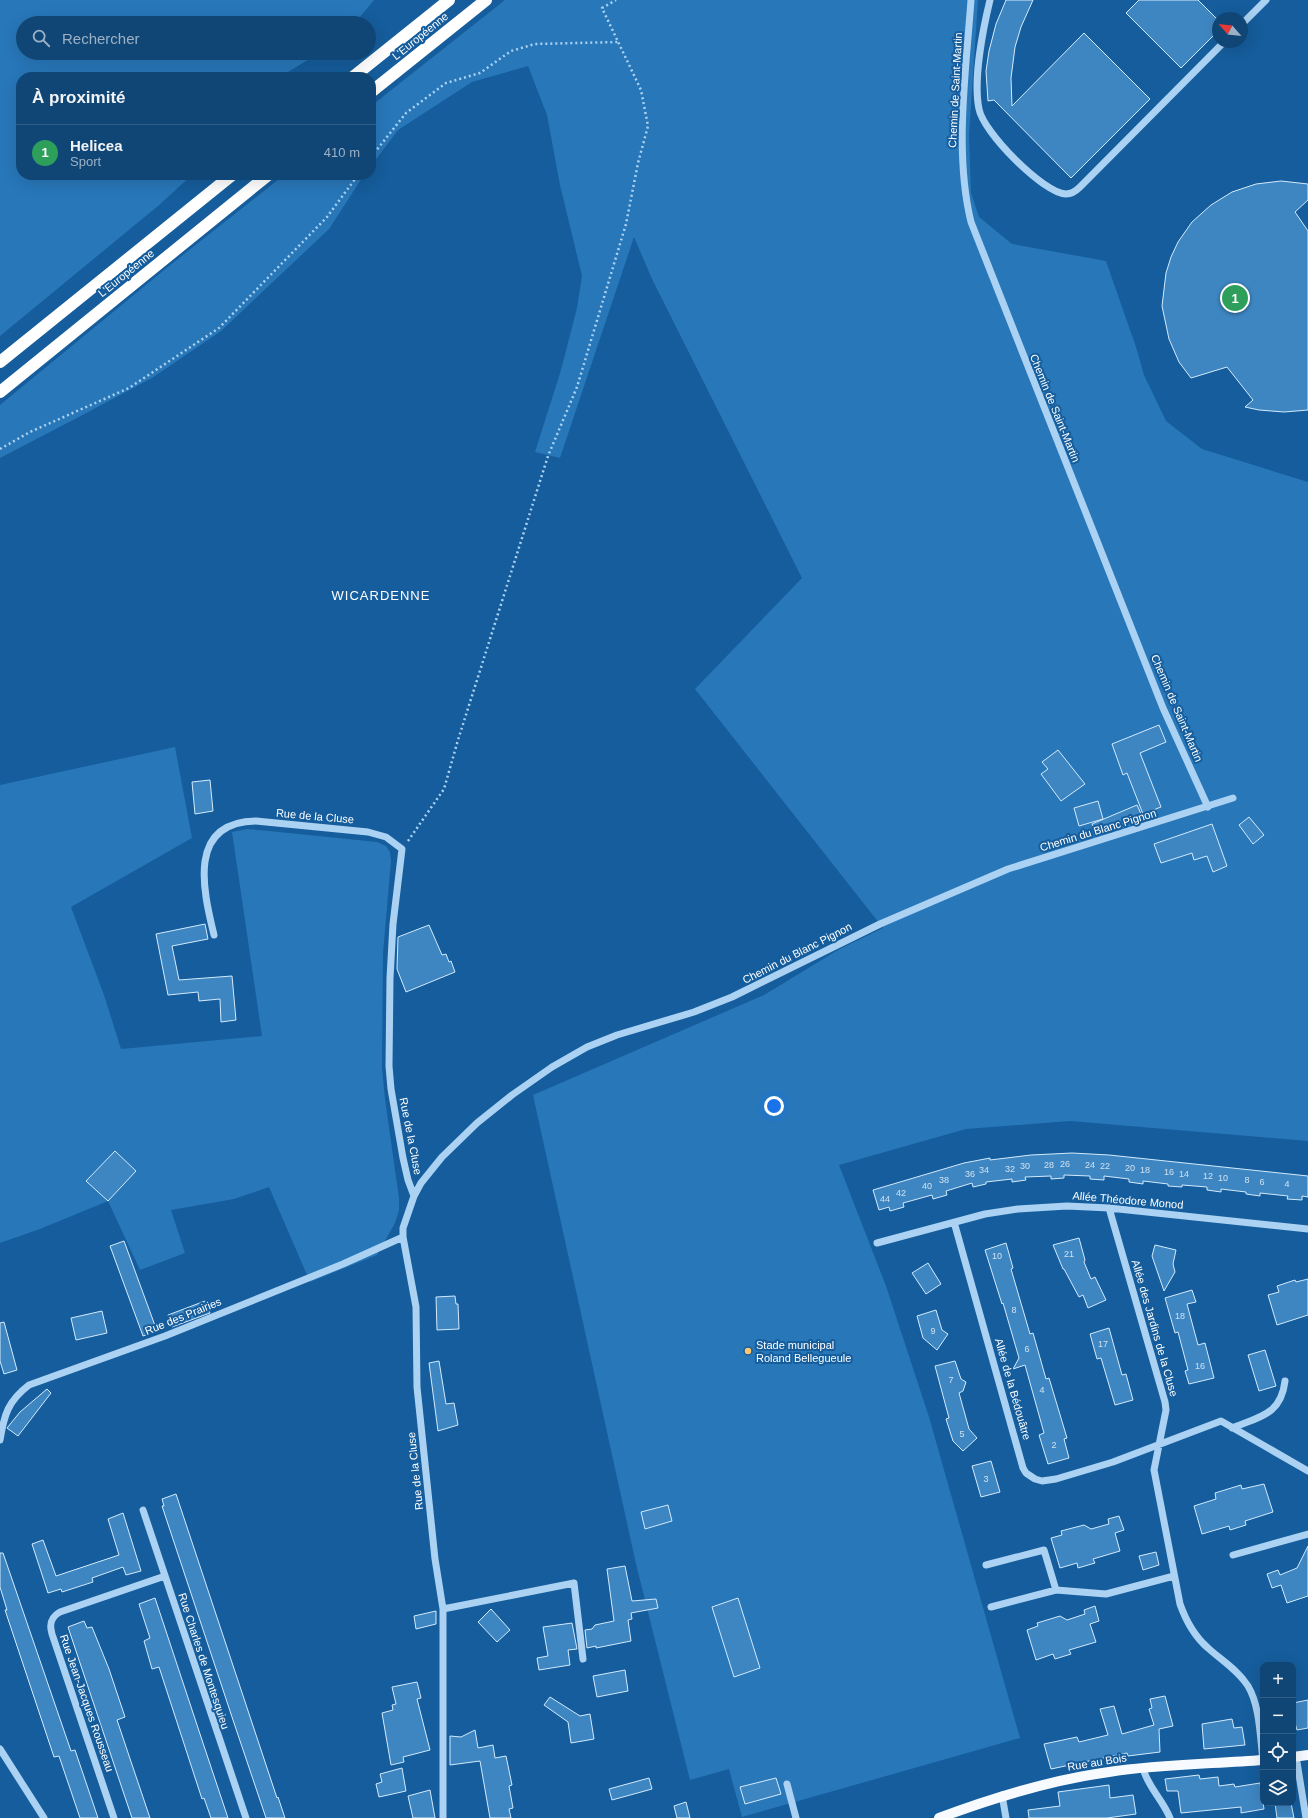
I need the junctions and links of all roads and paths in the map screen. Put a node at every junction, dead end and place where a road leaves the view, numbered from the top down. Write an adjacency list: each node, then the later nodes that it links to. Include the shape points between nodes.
1 (449, 0): 10 (highway, L'Européenne)
2 (486, 0): 13 (highway, L'Européenne)
3 (616, 0): 8 (path, via 602,8)
4 (971, 0): 22 (street, Chemin de Saint-Martin, via 963,152 966,201 971,222 1163,708)
5 (990, 0): 9 (street, via 979,74 980,114 992,135 1035,177 1064,194 1069,194 1080,187)
6 (1266, 0): 7 (street)
7 (1248, 18)
8 (618, 42): 14 (path, via 535,44 511,51 480,73 446,83 406,113); 23 (path, via 641,90 648,126 626,224 577,388 548,456 444,789)
9 (1218, 48)
10 (376, 59)
11 (374, 60): 12 (highway, L'Européenne)
12 (359, 72)
13 (376, 88)
14 (376, 151)
15 (226, 180): 18 (highway, L'Européenne)
16 (262, 180): 19 (highway, L'Européenne)
17 (354, 180): 20 (path, via 327,217 219,328 128,388 30,432)
18 (0, 362)
19 (0, 392)
20 (0, 449)
21 (1233, 798): 22 (street, Chemin du Blanc Pignon)
22 (1208, 807): 25 (street, Chemin du Blanc Pignon, via 1008,869 886,921 732,998 587,1047 534,1079 482,1120 442,1158 421,1183)
23 (402, 849): 24 (street, Rue de la Cluse, via 386,837 368,832 256,821 235,823 216,834 209,844 205,857 206,901); 25 (street, Rue de la Cluse, via 393,924 389,1066 391,1094 403,1158)
24 (214, 935)
25 (414, 1196): 29 (street, Rue de la Cluse, via 403,1228)
26 (1110, 1208): 27 (street, Allée Théodore Monod, via 1067,1206 1018,1210 985,1214); 28 (street, Allée Théodore Monod); 34 (street, Allée des Jardins de la Cluse, via 1165,1402 1166,1410)
27 (954, 1222): 30 (street, Allée Théodore Monod); 34 (street, Allée de la Bédouâtre, via 1026,1473 1035,1479 1049,1480 1113,1462)
28 (1308, 1229)
29 (403, 1237): 33 (street, Rue des Prairies, via 165,1336 29,1385 7,1408); 44 (street, Rue de la Cluse, via 414,1295 417,1387 436,1569)
30 (877, 1243)
31 (1285, 1381): 32 (street, via 1280,1401 1272,1412)
32 (1232, 1428): 34 (street, Allée de la Bédouâtre, via 1221,1421); 35 (street)
33 (0, 1440)
34 (1159, 1443): 41 (street, Allée des Jardins de la Cluse, via 1154,1463 1155,1478)
35 (1308, 1471)
36 (143, 1510): 40 (street, Rue Charles de Montesquieu)
37 (1308, 1534): 38 (street)
38 (1233, 1555)
39 (986, 1565): 42 (street, via 1044,1550)
40 (165, 1576): 56 (street, Rue Jean-Jacques Rousseau, via 60,1612 50,1624); 57 (street, Rue Charles de Montesquieu)
41 (1174, 1576): 42 (street, via 1106,1594); 46 (street, Allée des Jardins de la Cluse, via 1180,1604 1192,1629 1202,1643 1238,1674 1251,1692)
42 (1056, 1590): 43 (street)
43 (991, 1607)
44 (443, 1609): 45 (street, via 574,1583); 58 (street, Rue de la Cluse)
45 (583, 1659)
46 (1260, 1739)
47 (0, 1749): 55 (street)
48 (1308, 1755): 49 (main road)
49 (1296, 1757)
50 (1260, 1760): 52 (main road, Rue au Bois)
51 (1296, 1767): 63 (street)
52 (1143, 1768): 54 (main road, Rue au Bois, via 1082,1776); 62 (street)
53 (787, 1784): 59 (street)
54 (1002, 1795): 60 (main road, Rue au Bois); 61 (street)
55 (44, 1818)
56 (114, 1818)
57 (246, 1818)
58 (443, 1818)
59 (796, 1818)
60 (940, 1818)
61 (1006, 1818)
62 (1170, 1818)
63 (1306, 1818)

